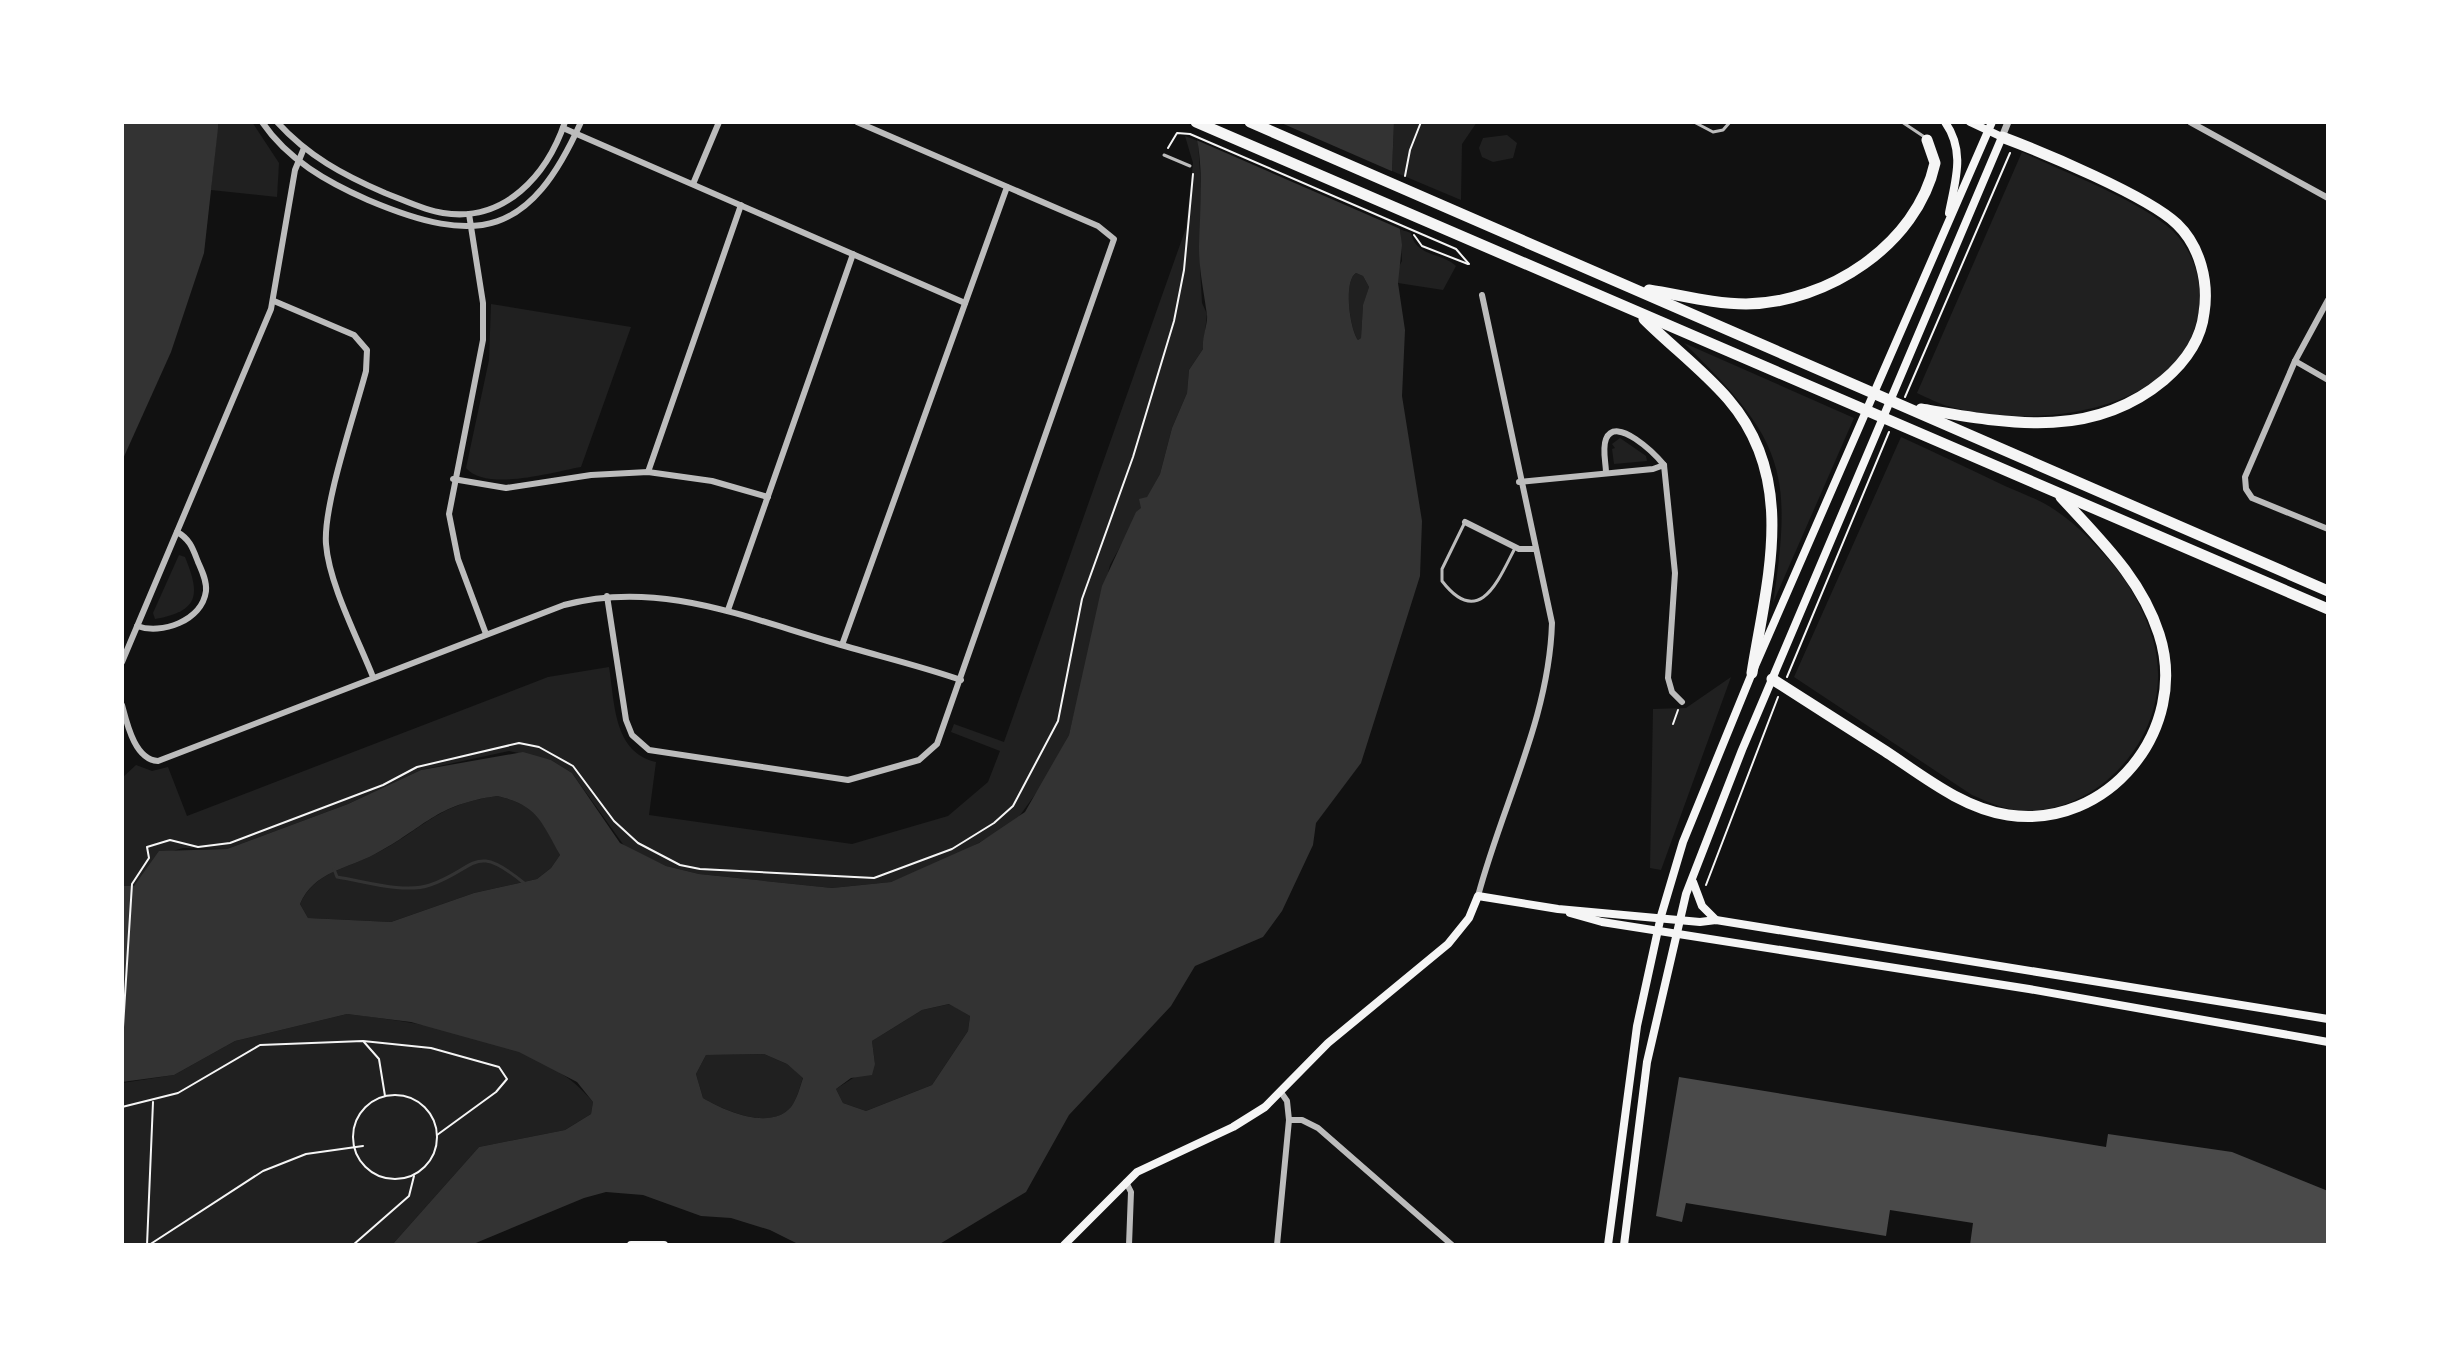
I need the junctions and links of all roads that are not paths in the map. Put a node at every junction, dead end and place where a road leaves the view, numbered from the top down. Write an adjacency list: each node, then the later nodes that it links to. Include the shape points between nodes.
1 (262, 122): 23 (street)
2 (277, 122): 21 (street)
3 (581, 122): 18 (street)
4 (719, 122): 25 (street)
5 (857, 122): 26 (street)
6 (1196, 122): 38 (highway)
7 (1250, 122): 33 (highway)
8 (1694, 122): 9 (lane, via 1713,132)
9 (1730, 122)
10 (1902, 122): 20 (lane)
11 (1945, 122): 31 (main road, via 1958,159)
12 (1970, 122): 17 (main road)
13 (1993, 122): 17 (main road); 19 (main road)
14 (2008, 122): 19 (street)
15 (2190, 122): 27 (street)
16 (564, 125): 18 (street); 29 (street, via 549,160 530,185 500,205)
17 (1987, 132): 19 (main road); 31 (main road)
18 (576, 134): 25 (street); 30 (street, via 556,173 534,198 502,219)
19 (2002, 137): 41 (highway, via 2136,198 2177,224 2202,270 2206,300 2201,329 2182,362 2161,382 2093,417 2026,425); 64 (main road)
20 (1927, 140): 33 (highway, via 1935,163 1917,206 1885,247 1840,279 1790,297 1747,304)
21 (304, 148): 23 (street); 29 (street, via 343,174 410,203 446,214)
22 (1165, 153): 24 (lane)
23 (297, 160): 30 (street, via 330,182 412,218 438,226); 36 (street)
24 (1190, 166)
25 (693, 184): 28 (street)
26 (1007, 187): 37 (street); 65 (street, via 1112,236 1114,248)
27 (2328, 198)
28 (741, 205): 32 (street); 43 (street)
29 (469, 214): 30 (street)
30 (472, 227): 45 (street, via 483,340)
31 (1946, 227): 62 (main road)
32 (853, 254): 37 (street); 48 (street)
33 (1630, 286): 41 (highway)
34 (1482, 295): 46 (street)
35 (2328, 300): 39 (street)
36 (274, 301): 51 (street); 63 (street, via 354,335 367,350 326,546)
37 (965, 303): 60 (street)
38 (1638, 313): 47 (highway); 62 (highway, via 1735,407 1766,470 1773,513 1772,557)
39 (2295, 361): 40 (street); 50 (street, via 2245,477 2246,489 2252,498)
40 (2328, 380)
41 (1909, 407): 54 (highway)
42 (1664, 465): 44 (street); 44 (street, via 1618,431 1605,442); 66 (street, via 1675,573 1668,678)
43 (648, 472): 45 (street, via 506,488); 48 (street, via 712,481)
44 (1606, 473): 46 (street)
45 (453, 479): 59 (street, via 451,534)
46 (1519, 482): 53 (street)
47 (2058, 494): 56 (highway); 64 (highway, via 2132,579 2153,616 2164,653 2166,690 2155,730 2135,764 2107,790 2049,815 1989,811 1951,794)
48 (768, 497): 57 (street)
49 (1465, 522): 52 (street); 52 (lane, via 1442,569 1449,590 1480,601 1492,593)
50 (2328, 529)
51 (177, 532): 58 (street); 58 (street, via 189,541 203,574 202,603 192,616 160,629)
52 (1515, 548): 53 (street)
53 (1534, 549): 69 (street, via 1551,617 1550,656 1525,759)
54 (2328, 591)
55 (607, 596): 57 (street, via 658,596); 59 (street, via 564,605); 65 (street, via 629,728 642,746 657,752 855,779 932,751)
56 (2328, 609)
57 (728, 610): 60 (street)
58 (137, 626): 61 (street)
59 (486, 634): 63 (street)
60 (842, 645): 65 (street)
61 (122, 662)
62 (1752, 673): 71 (main road, via 1696,808)
63 (373, 677): 67 (street, via 163,759 149,760 141,754)
64 (1772, 679): 68 (main road)
65 (961, 680)
66 (1682, 702)
67 (122, 705)
68 (1693, 881): 72 (main road); 73 (main road, via 1699,903)
69 (1478, 896): 70 (main road); 78 (main road, via 1472,915 1448,944 1328,1043)
70 (1558, 909): 71 (main road); 74 (main road)
71 (1661, 916): 72 (main road); 74 (main road)
72 (1679, 918): 73 (main road); 75 (main road)
73 (1716, 920): 76 (main road)
74 (1658, 931): 75 (main road); 87 (main road, via 1631,1059)
75 (1675, 933): 77 (main road); 88 (main road, via 1647,1062)
76 (2328, 1019)
77 (2328, 1042)
78 (1280, 1091): 79 (street); 80 (main road, via 1248,1119 1155,1162)
79 (1289, 1120): 85 (street); 86 (street, via 1318,1128)
80 (1126, 1182): 83 (main road); 84 (street, via 1131,1192)
81 (631, 1245): 82 (main road)
82 (664, 1245)
83 (1064, 1245)
84 (1129, 1245)
85 (1277, 1245)
86 (1452, 1245)
87 (1608, 1245)
88 (1624, 1245)

